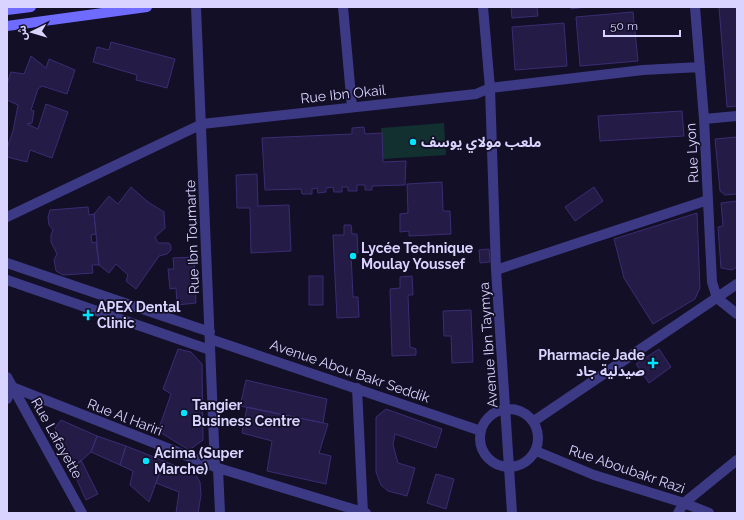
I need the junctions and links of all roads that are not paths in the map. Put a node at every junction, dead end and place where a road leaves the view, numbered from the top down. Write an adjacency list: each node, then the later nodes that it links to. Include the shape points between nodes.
1 (31, 7): 7 (main road)
2 (147, 7): 8 (main road)
3 (196, 7): 14 (street, Rue Ibn Toumarte)
4 (343, 7): 11 (street)
5 (483, 7): 10 (street, Avenue Ibn Taymya)
6 (695, 7): 9 (street, Rue Lyon)
7 (7, 10)
8 (7, 26)
9 (700, 67): 10 (street, Rue Ibn Okail, via 643,70); 13 (street, Rue Lyon)
10 (490, 88): 11 (street, Rue Ibn Okail, via 476,94); 18 (street, Avenue Ibn Taymya)
11 (352, 107): 14 (street, Rue Ibn Okail)
12 (737, 116): 13 (street)
13 (704, 119): 15 (street, Rue Lyon)
14 (202, 124): 16 (street, Rue Ibn Okail); 23 (street, Rue Ibn Toumarte)
15 (708, 200): 18 (street); 21 (street, Rue Lyon, via 712,282)
16 (7, 217)
17 (7, 263): 23 (street, Avenue Abou Bakr Seddik)
18 (496, 270): 29 (street, Avenue Ibn Taymya)
19 (7, 280): 24 (street)
20 (737, 284): 21 (street)
21 (717, 298): 22 (street); 30 (street)
22 (737, 314)
23 (210, 336): 24 (street, Rue Ibn Toumarte); 27 (street, Avenue Abou Bakr Seddik)
24 (210, 350): 34 (street, Rue Ibn Toumarte)
25 (7, 378): 26 (street, Rue Lafayette)
26 (12, 388): 28 (street); 34 (street, Rue Al Hariri); 37 (street, Rue Lafayette)
27 (357, 388): 31 (street, Avenue Abou Bakr Seddik); 39 (street)
28 (7, 399)
29 (506, 408): 30 (street, via 517,409); 31 (street, via 490,415); 35 (street, Avenue Ibn Taymya)
30 (534, 421): 32 (street, via 538,431)
31 (481, 431): 35 (street, via 481,447 486,456 492,462)
32 (536, 451): 35 (street, via 525,463); 36 (street, Rue Aboubakr Razi, via 594,475)
33 (737, 460): 36 (street)
34 (216, 467): 38 (street, Rue Ibn Toumarte); 39 (street, Rue Al Hariri)
35 (510, 467): 40 (street, Avenue Ibn Taymya)
36 (684, 503): 41 (street); 42 (street, Rue Aboubakr Razi)
37 (82, 513)
38 (220, 513)
39 (364, 513)
40 (512, 513)
41 (678, 513)
42 (709, 513)

